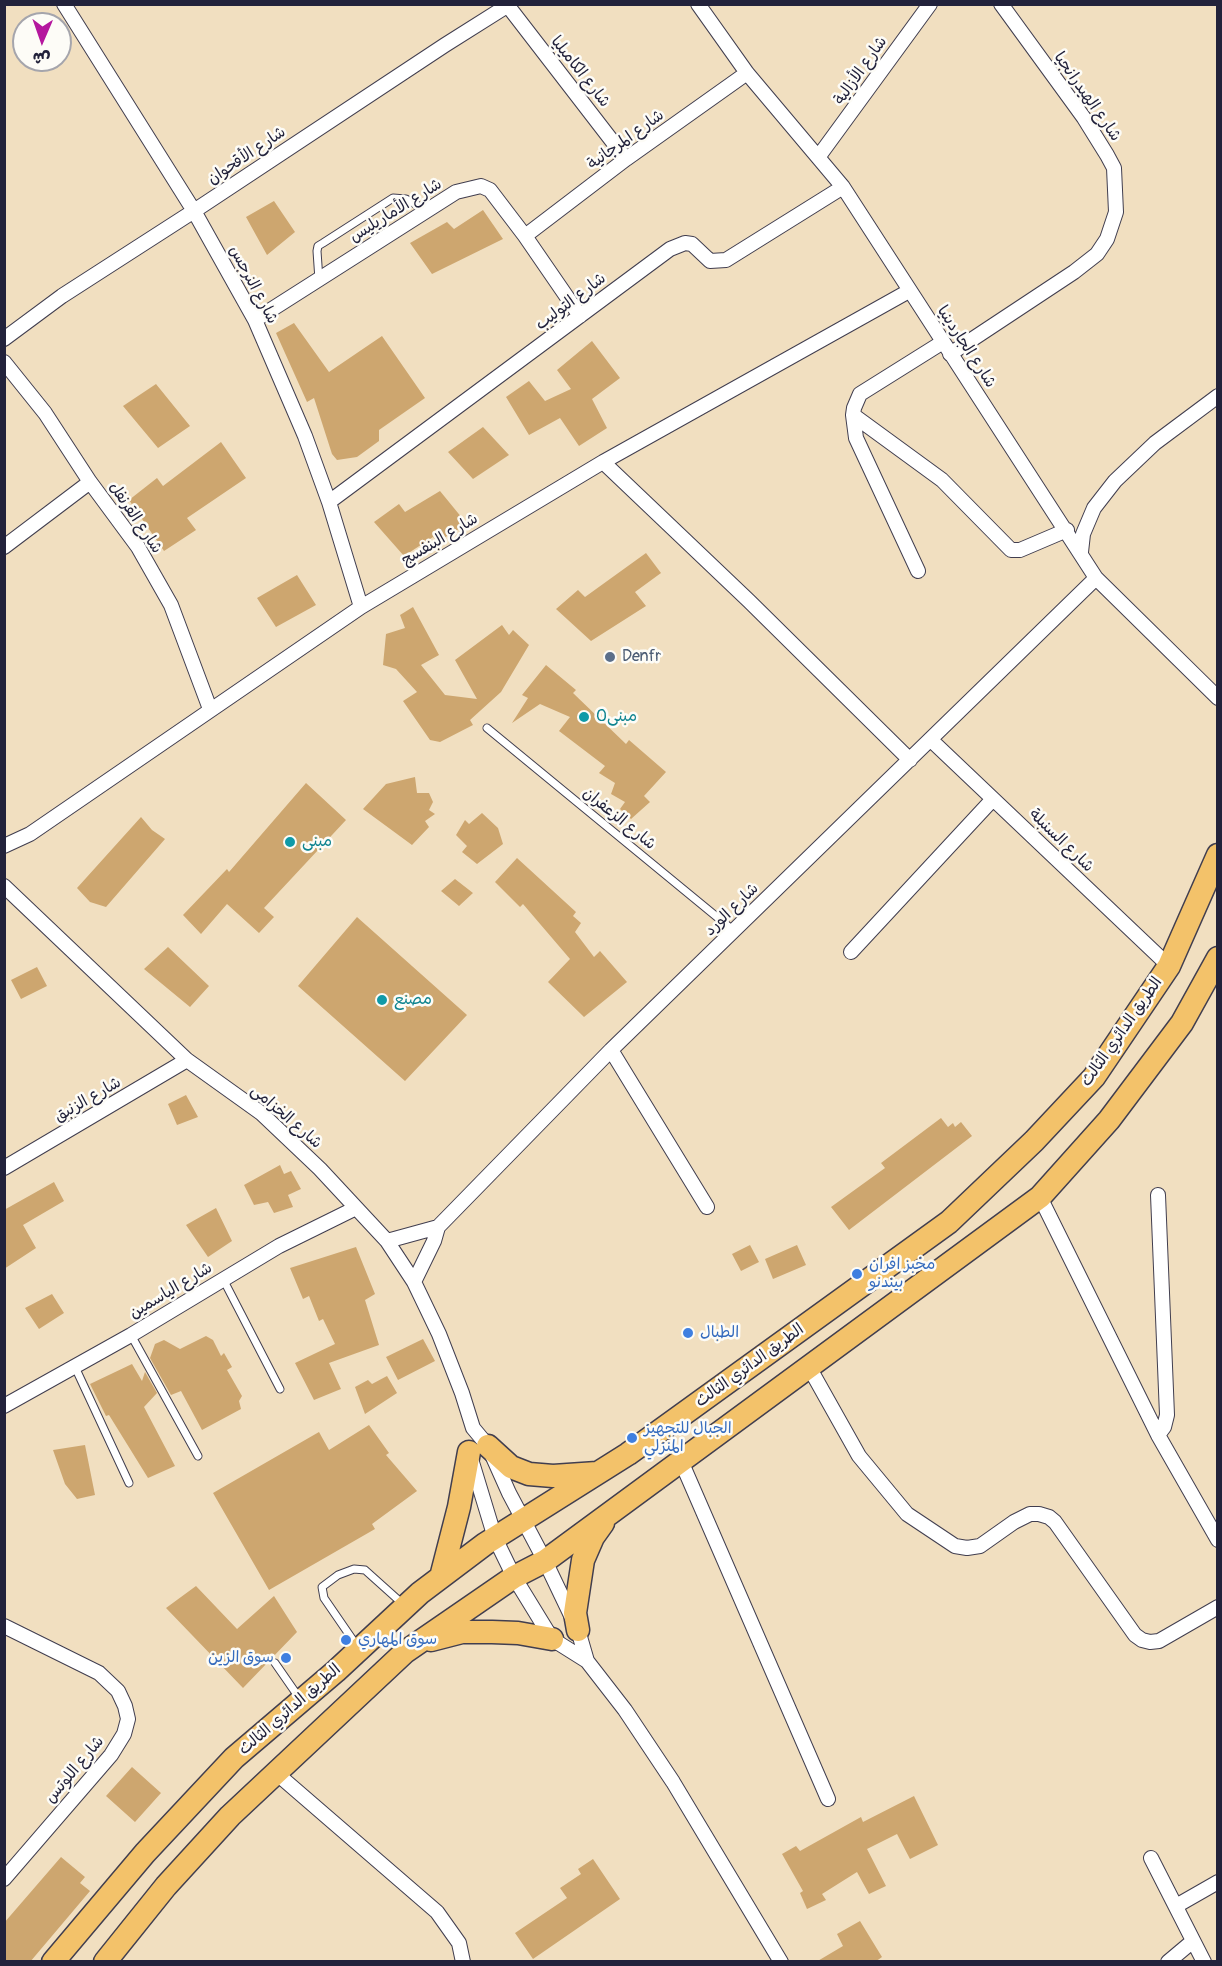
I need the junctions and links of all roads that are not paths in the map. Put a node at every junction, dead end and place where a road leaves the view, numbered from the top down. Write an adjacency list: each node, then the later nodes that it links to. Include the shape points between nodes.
1 (64, 4): 10 (street, شارع النرجس)
2 (698, 4): 6 (street, شارع الجاردينيا)
3 (930, 4): 7 (street, شارع الأزالية)
4 (1001, 4): 18 (street, شارع الهيدرانجيا, via 1107,155 1114,168 1116,212 1097,254 1074,272)
5 (509, 5): 8 (street, شارع الكاميليا); 10 (street, شارع الأقحوان)
6 (747, 73): 7 (street, شارع الجاردينيا); 8 (street, شارع المرجانية)
7 (819, 156): 9 (street, شارع الجاردينيا)
8 (626, 159): 12 (street, شارع المرجانية)
9 (843, 187): 14 (street, شارع الجاردينيا); 15 (street, شارع التوليب, via 726,260 710,261 692,244 678,245)
10 (194, 211): 16 (street, شارع النرجس); 17 (street, شارع الأقحوان, via 62,296)
11 (427, 211): 12 (street, شارع الأماريليس, via 456,192 481,186 490,190); 13 (street, شارع الأماريليس); 13 (lane, via 406,199 393,198 318,246)
12 (525, 236): 15 (street, شارع الأماريليس)
13 (319, 280): 16 (street, شارع الأماريليس)
14 (909, 291): 18 (street, شارع الجاردينيا); 22 (street, شارع البنفسج)
15 (580, 316): 24 (street, شارع التوليب)
16 (255, 320): 24 (street, شارع النرجس)
17 (4, 339)
18 (946, 348): 21 (street, شارع الهيدرانجيا, via 860,394); 25 (street, شارع الجاردينيا)
19 (4, 362): 23 (street, شارع القرنفل, via 45,413)
20 (1218, 396): 27 (street, via 1115,481 1094,508 1083,534)
21 (854, 415): 25 (street, via 942,480 1011,550 1020,550); 28 (street, via 856,438)
22 (603, 462): 30 (street, شارع البنفسج); 35 (street)
23 (90, 482): 26 (street); 32 (street, شارع القرنفل, via 138,546 171,605)
24 (329, 502): 30 (street, شارع النرجس)
25 (1066, 530): 27 (street, شارع الجاردينيا)
26 (4, 547)
27 (1081, 552): 29 (street, شارع الجاردينيا)
28 (918, 571)
29 (1096, 578): 31 (street, شارع الجاردينيا); 34 (street, شارع الورد)
30 (361, 607): 32 (street, شارع البنفسج)
31 (1218, 698)
32 (210, 709): 37 (street, شارع البنفسج, via 30,834)
33 (487, 728): 40 (lane, شارع الزعفران)
34 (930, 740): 35 (street, شارع الورد); 36 (street, شارع السنبلة)
35 (910, 760): 40 (street, شارع الورد)
36 (993, 799): 41 (street); 43 (street, شارع السنبلة)
37 (4, 846)
38 (1218, 855): 43 (main road, الطريق الدائري الثالث)
39 (4, 886): 45 (street, شارع الخزامى)
40 (734, 931): 44 (street, شارع الورد)
41 (851, 952)
42 (1218, 958): 48 (main road, الطريق الدائري الثالث, via 1182,1023 1109,1120)
43 (1169, 966): 64 (main road, الطريق الدائري الثالث, via 1094,1077 949,1222 628,1455)
44 (611, 1050): 49 (street); 51 (street, شارع الورد)
45 (187, 1060): 46 (street, شارع الزنبق); 50 (street, شارع الخزامى, via 261,1113)
46 (4, 1168)
47 (1158, 1195): 60 (street, via 1167,1415)
48 (1040, 1197): 57 (main road, الطريق الدائري الثالث); 60 (street)
49 (707, 1207)
50 (356, 1208): 52 (street, شارع الخزامى); 53 (street, شارع الياسمين)
51 (438, 1227): 52 (street); 54 (street, شارع الورد)
52 (387, 1241): 54 (street, شارع الخزامى)
53 (223, 1279): 55 (street, شارع الياسمين); 58 (lane)
54 (414, 1282): 61 (street, شارع الخزامى, via 450,1360)
55 (132, 1335): 56 (street, شارع الياسمين); 62 (lane)
56 (75, 1367): 59 (street, شارع الياسمين); 65 (lane)
57 (809, 1367): 63 (main road, الطريق الدائري الثالث); 74 (street, via 859,1456 908,1514 955,1546 980,1546 1014,1522 1039,1514 1055,1522 1142,1640 1159,1641)
58 (280, 1389)
59 (4, 1406)
60 (1158, 1434): 69 (street)
61 (479, 1449): 64 (main road, via 529,1473 553,1476); 67 (street); 68 (street); 71 (main road)
62 (198, 1456)
63 (681, 1461): 66 (main road, الطريق الدائري الثالث); 84 (street)
64 (598, 1472): 67 (main road, الطريق الدائري الثالث)
65 (129, 1483)
66 (615, 1509): 70 (main road, الطريق الدائري الثالث); 76 (main road, via 592,1537 583,1560 575,1612)
67 (524, 1520): 68 (main road, الطريق الدائري الثالث); 70 (street)
68 (495, 1538): 71 (main road, الطريق الدائري الثالث); 72 (street)
69 (1218, 1540)
70 (545, 1561): 72 (main road, الطريق الدائري الثالث); 76 (street)
71 (441, 1577): 73 (main road, الطريق الدائري الثالث)
72 (514, 1577): 77 (street); 79 (main road, الطريق الدائري الثالث)
73 (405, 1607): 78 (main road, الطريق الدائري الثالث); 78 (lane, via 365,1570 338,1575 322,1587 324,1598)
74 (1218, 1607)
75 (4, 1626): 86 (street, شارع اللوتس, via 99,1674 118,1691 128,1719 111,1755)
76 (578, 1630): 80 (street)
77 (552, 1640): 79 (main road, via 518,1633 462,1632); 80 (street)
78 (359, 1650): 82 (main road, الطريق الدائري الثالث)
79 (405, 1652): 83 (main road, الطريق الدائري الثالث)
80 (587, 1661): 93 (street, via 673,1782)
81 (275, 1663): 82 (lane)
82 (301, 1701): 90 (main road, الطريق الدائري الثالث, via 234,1758 145,1853)
83 (275, 1772): 91 (main road, الطريق الدائري الثالث, via 166,1886); 92 (street, via 437,1912 459,1943)
84 (828, 1799)
85 (1151, 1858): 88 (street)
86 (4, 1879)
87 (1218, 1882): 88 (street)
88 (1176, 1906): 89 (street)
89 (1193, 1941): 94 (street); 95 (street)
90 (53, 1962)
91 (105, 1962)
92 (463, 1962)
93 (781, 1962)
94 (1168, 1962)
95 (1203, 1962)

